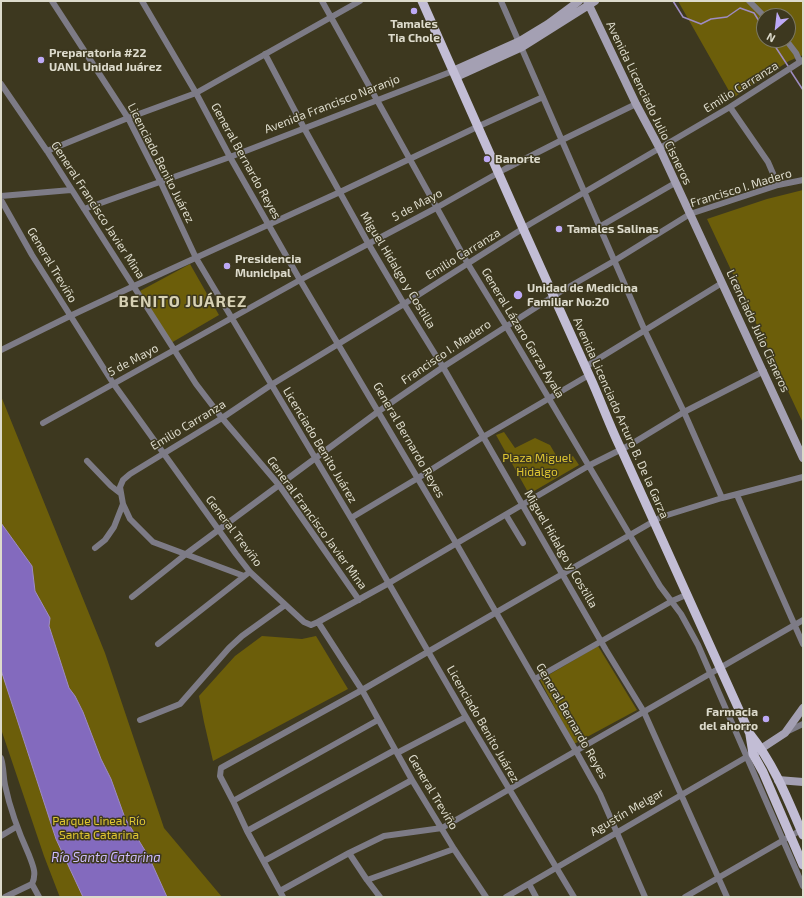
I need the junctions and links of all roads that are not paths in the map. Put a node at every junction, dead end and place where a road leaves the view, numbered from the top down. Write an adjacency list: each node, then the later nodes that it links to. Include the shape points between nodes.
1 (52, 1): 23 (street, Licenciado Benito Juárez)
2 (142, 1): 18 (street, General Bernardo Reyes)
3 (322, 1): 10 (street, General Lázaro Garza Ayala)
4 (360, 1): 10 (street)
5 (422, 1): 16 (main road, Avenida Licenciado Arturo B. De la Garza)
6 (501, 1): 12 (street)
7 (579, 1): 12 (street, Avenida Francisco Naranjo)
8 (590, 2): 9 (street, Avenida Francisco Naranjo); 11 (street, Avenida Licenciado Julio Cisneros)
9 (572, 16): 11 (street, via 586,15); 12 (street, Avenida Francisco Naranjo)
10 (331, 17): 14 (street); 20 (street, General Lázaro Garza Ayala)
11 (596, 20): 21 (street, Avenida Licenciado Julio Cisneros)
12 (521, 44): 16 (street, Avenida Francisco Naranjo); 19 (street)
13 (792, 48): 15 (street)
14 (265, 54): 18 (street); 25 (street, Miguel Hidalgo y Costilla)
15 (801, 61): 22 (street, Emilio Carranza)
16 (454, 74): 20 (street, Avenida Francisco Naranjo); 24 (main road, Avenida Licenciado Arturo B. De la Garza)
17 (1, 84): 28 (street, General Francisco Javier Mina)
18 (196, 93): 23 (street); 29 (street, General Bernardo Reyes)
19 (543, 97): 24 (street); 26 (street)
20 (377, 100): 25 (street, Avenida Francisco Naranjo); 30 (street, General Lázaro Garza Ayala)
21 (636, 104): 26 (street, 5 de Mayo); 27 (street, Avenida Licenciado Julio Cisneros)
22 (730, 108): 27 (street, Emilio Carranza); 35 (street, via 768,162)
23 (128, 118): 28 (street); 33 (street, Licenciado Benito Juárez)
24 (477, 127): 30 (street); 31 (main road, Avenida Licenciado Arturo B. De la Garza)
25 (304, 128): 29 (street, Avenida Francisco Naranjo); 37 (street, Miguel Hidalgo y Costilla)
26 (562, 140): 31 (street, 5 de Mayo); 38 (street)
27 (660, 149): 34 (street, Avenida Licenciado Julio Cisneros); 38 (street, Emilio Carranza)
28 (47, 151): 36 (street, General Francisco Javier Mina)
29 (230, 157): 33 (street, Avenida Francisco Naranjo); 44 (street, General Bernardo Reyes)
30 (409, 160): 37 (street); 41 (street, General Lázaro Garza Ayala)
31 (498, 174): 41 (street, 5 de Mayo); 46 (main road, Avenida Licenciado Arturo B. De la Garza)
32 (803, 180): 35 (street, Francisco I. Madero)
33 (161, 183): 42 (street, Avenida Francisco Naranjo); 48 (street, Licenciado Benito Juárez)
34 (674, 183): 43 (street, Avenida Licenciado Julio Cisneros); 45 (street)
35 (778, 185): 43 (street, Francisco I. Madero)
36 (72, 190): 39 (street); 42 (street, General Francisco Javier Mina)
37 (340, 192): 44 (street); 47 (street, Miguel Hidalgo y Costilla)
38 (584, 193): 45 (street); 46 (street, Emilio Carranza)
39 (1, 196)
40 (1, 200): 56 (street, General Treviño)
41 (436, 208): 47 (street, 5 de Mayo); 50 (street, General Lázaro Garza Ayala)
42 (84, 209): 53 (street, General Francisco Javier Mina)
43 (690, 214): 49 (street, Francisco I. Madero); 52 (street, Licenciado Julio Cisneros)
44 (268, 224): 48 (street); 51 (street, General Bernardo Reyes)
45 (599, 227): 49 (street)
46 (522, 229): 50 (street, Emilio Carranza); 54 (main road, Avenida Licenciado Arturo B. De la Garza)
47 (368, 243): 51 (street, 5 de Mayo); 55 (street, Miguel Hidalgo y Costilla)
48 (196, 258): 53 (street); 57 (street, Licenciado Benito Juárez)
49 (614, 261): 54 (street, Francisco I. Madero); 59 (street)
50 (468, 264): 55 (street, Emilio Carranza); 58 (street, General Lázaro Garza Ayala)
51 (300, 280): 57 (street, 5 de Mayo); 60 (street, General Bernardo Reyes)
52 (722, 283): 59 (street); 65 (street, Licenciado Julio Cisneros)
53 (134, 286): 56 (street); 62 (street, General Francisco Javier Mina)
54 (552, 296): 58 (street, Francisco I. Madero); 64 (main road, Avenida Licenciado Arturo B. De la Garza)
55 (404, 304): 60 (street, Emilio Carranza); 63 (street, Miguel Hidalgo y Costilla)
56 (70, 316): 61 (street); 66 (street, General Treviño)
57 (232, 318): 62 (street, 5 de Mayo); 67 (street, Licenciado Benito Juárez)
58 (506, 326): 63 (street, Francisco I. Madero); 68 (street, General Lázaro Garza Ayala)
59 (645, 331): 64 (street); 70 (street)
60 (339, 344): 67 (street, Emilio Carranza); 69 (street, General Bernardo Reyes)
61 (1, 350)
62 (174, 350): 66 (street, 5 de Mayo); 71 (street, General Francisco Javier Mina)
63 (443, 367): 69 (street, Francisco I. Madero); 73 (street, Miguel Hidalgo y Costilla)
64 (587, 371): 68 (street); 74 (main road, Avenida Licenciado Arturo B. De la Garza)
65 (764, 371): 70 (street); 77 (street, Licenciado Julio Cisneros)
66 (113, 383): 72 (street, 5 de Mayo); 75 (street, General Treviño)
67 (271, 385): 71 (street, Emilio Carranza); 76 (street, Licenciado Benito Juárez)
68 (549, 398): 73 (street); 79 (street, General Lázaro Garza Ayala)
69 (379, 411): 76 (street, Francisco I. Madero); 81 (street, General Bernardo Reyes)
70 (684, 412): 74 (street); 85 (street)
71 (222, 418): 75 (street, Emilio Carranza); 82 (street, General Francisco Javier Mina)
72 (43, 423)
73 (482, 437): 81 (street); 87 (street, Miguel Hidalgo y Costilla)
74 (621, 450): 79 (street); 90 (main road, Avenida Licenciado Arturo B. De la Garza)
75 (163, 453): 83 (street, Emilio Carranza, via 123,480); 91 (street, General Treviño)
76 (315, 458): 82 (street, Francisco I. Madero); 89 (street, Licenciado Benito Juárez)
77 (803, 458)
78 (88, 461): 83 (street)
79 (590, 465): 87 (street); 92 (street, General Lázaro Garza Ayala)
80 (803, 477): 84 (street)
81 (418, 478): 89 (street); 93 (street, General Bernardo Reyes)
82 (279, 485): 91 (street, Francisco I. Madero); 103 (street, General Francisco Javier Mina)
83 (120, 493): 86 (street)
84 (737, 495): 85 (street); 109 (street)
85 (722, 498): 90 (street)
86 (123, 504): 95 (street, via 110,534); 96 (street, via 130,519 153,542)
87 (523, 505): 88 (street); 98 (street, Miguel Hidalgo y Costilla)
88 (506, 515): 93 (street); 94 (street)
89 (351, 518): 100 (street, Licenciado Benito Juárez)
90 (654, 520): 92 (street); 101 (main road, Avenida Licenciado Arturo B. De la Garza)
91 (218, 530): 96 (street, Francisco I. Madero); 97 (street, General Treviño)
92 (630, 534): 98 (street); 104 (street, General Lázaro Garza Ayala, via 660,586)
93 (456, 543): 100 (street); 106 (street, General Bernardo Reyes)
94 (523, 543)
95 (95, 548)
96 (186, 554): 99 (street); 102 (street, Francisco I. Madero)
97 (250, 572): 99 (street); 105 (street, General Treviño)
98 (563, 574): 106 (street); 110 (street, Miguel Hidalgo y Costilla)
99 (244, 576): 111 (street)
100 (389, 583): 103 (street); 113 (street, Licenciado Benito Juárez)
101 (686, 595): 104 (street); 114 (main road, Avenida Licenciado Arturo B. De la Garza)
102 (132, 597)
103 (359, 600): 108 (street)
104 (672, 601): 110 (street); 115 (street, General Lázaro Garza Ayala, via 688,625)
105 (285, 605): 108 (street, General Treviño, via 304,622); 121 (street, via 229,648 180,704)
106 (497, 612): 113 (street); 116 (street, General Bernardo Reyes)
107 (803, 620): 109 (street)
108 (318, 622): 117 (street, General Treviño)
109 (795, 624): 112 (street); 114 (street)
110 (602, 640): 116 (street); 119 (street, Miguel Hidalgo y Costilla)
111 (158, 644)
112 (803, 644)
113 (428, 652): 117 (street); 120 (street, Licenciado Benito Juárez)
114 (720, 668): 115 (street); 125 (main road, Avenida Licenciado Arturo B. De la Garza)
115 (711, 673): 119 (street); 129 (street, General Lázaro Garza Ayala)
116 (536, 679): 128 (street, General Bernardo Reyes)
117 (362, 690): 122 (street, General Treviño); 138 (street, via 221,768 220,776)
118 (803, 708): 124 (street)
119 (644, 712): 128 (street); 137 (street, Miguel Hidalgo y Costilla)
120 (466, 717): 127 (street); 135 (street, Licenciado Benito Juárez)
121 (140, 720)
122 (378, 720): 127 (street, General Treviño); 138 (street)
123 (803, 724): 124 (street)
124 (785, 733): 126 (street)
125 (750, 734): 126 (main road, Avenida Licenciado Arturo B. De la Garza); 129 (main road, Avenida Licenciado Arturo B. De la Garza)
126 (762, 749): 129 (street, Agustín Melgar); 132 (main road, Avenida Licenciado Arturo B. De la Garza)
127 (396, 751): 131 (street, General Treviño); 142 (street)
128 (576, 751): 135 (street); 143 (street, General Bernardo Reyes)
129 (750, 755): 136 (street, General Lázaro Garza Ayala); 137 (street, Agustín Melgar); 139 (main road, Avenida Licenciado Arturo B. De la Garza, via 762,772)
130 (1, 758): 134 (street, via 4,767)
131 (412, 780): 141 (street, General Treviño); 149 (street)
132 (778, 780): 133 (street); 144 (main road, Avenida Licenciado Arturo B. De la Garza)
133 (803, 782)
134 (3, 783): 140 (street)
135 (509, 789): 141 (street); 151 (street, Licenciado Benito Juárez)
136 (761, 789): 139 (main road, via 765,790); 146 (street, General Lázaro Garza Ayala)
137 (682, 794): 143 (street, Agustín Melgar); 152 (street, Miguel Hidalgo y Costilla)
138 (233, 801): 142 (street)
139 (778, 807): 146 (main road, Avenida Licenciado Arturo B. De la Garza)
140 (16, 827): 145 (street); 154 (street, via 35,870)
141 (442, 828): 147 (street, General Treviño); 148 (street, via 389,834)
142 (247, 830): 149 (street)
143 (618, 832): 151 (street, Agustín Melgar); 165 (street, General Bernardo Reyes)
144 (802, 833): 146 (street)
145 (1, 836)
146 (786, 838): 150 (main road, Avenida Licenciado Arturo B. De la Garza); 152 (street); 156 (street, General Lázaro Garza Ayala)
147 (454, 849): 153 (street); 161 (street, General Treviño)
148 (349, 853): 153 (street); 157 (street)
149 (264, 860): 157 (street)
150 (803, 865)
151 (556, 866): 155 (street, Agustín Melgar); 164 (street, Licenciado Benito Juárez)
152 (719, 878): 166 (street); 167 (street, Miguel Hidalgo y Costilla)
153 (366, 880): 160 (street)
154 (32, 884): 158 (street); 159 (street)
155 (529, 884): 162 (street, Agustín Melgar); 163 (street)
156 (803, 886)
157 (281, 894)
158 (5, 897)
159 (39, 897)
160 (379, 897)
161 (486, 897)
162 (506, 897)
163 (536, 897)
164 (574, 897)
165 (645, 897)
166 (685, 897)
167 (727, 897)

